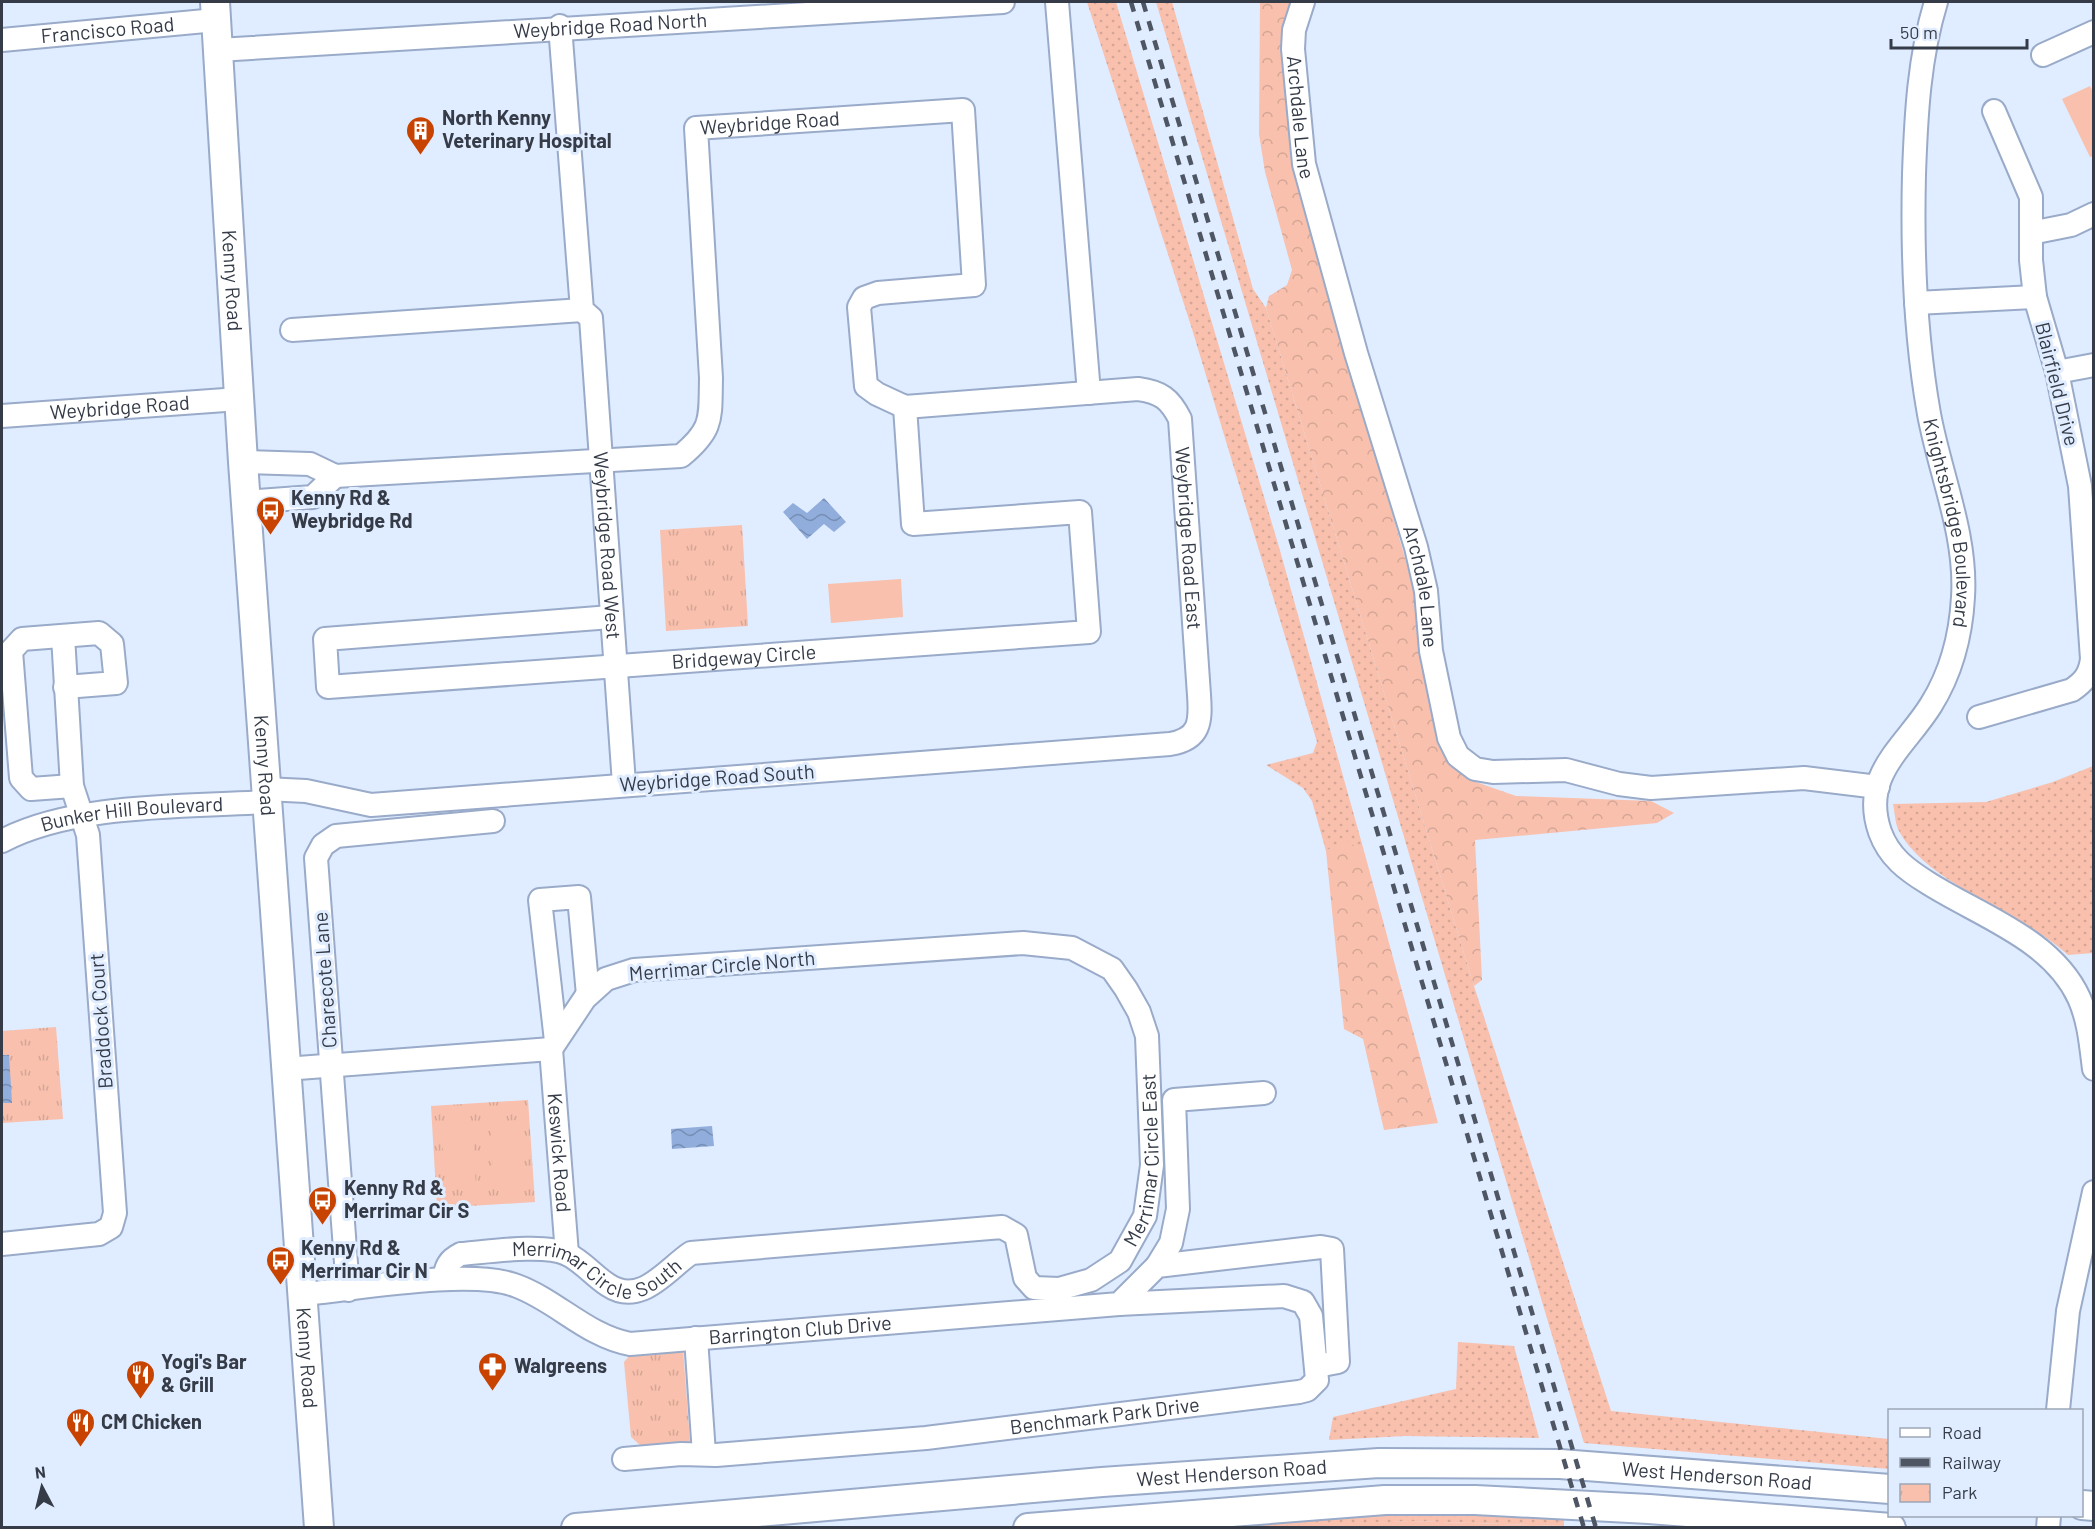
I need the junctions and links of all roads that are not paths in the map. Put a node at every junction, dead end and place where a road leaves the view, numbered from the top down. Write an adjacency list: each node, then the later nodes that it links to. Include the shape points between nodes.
1 (1004, 2): 6 (street, Weybridge Road North, via 637,25)
2 (1057, 2): 20 (street)
3 (1303, 2): 37 (street, Archdale Lane, via 1293,49 1304,164 1356,353 1416,547 1426,591 1431,651 1449,738 1458,756 1475,769 1492,772 1566,770 1651,788 1804,778)
4 (1936, 2): 15 (street, Knightsbridge Boulevard, via 1919,94 1914,204)
5 (215, 10): 8 (street, Francisco Road); 9 (main road, Kenny Road)
6 (560, 26): 9 (street, Weybridge Road North); 16 (street, Weybridge Road West)
7 (2094, 32): 10 (street)
8 (2, 40)
9 (218, 50): 21 (main road, Kenny Road)
10 (2043, 55)
11 (1994, 111): 13 (street, Blairfield Drive, via 2031,197)
12 (2094, 214): 13 (street, via 2071,225)
13 (2031, 233): 14 (street, Blairfield Drive)
14 (2035, 297): 15 (street, Blairfield Drive); 19 (street, Blairfield Drive)
15 (1916, 303): 37 (street, Knightsbridge Boulevard, via 1929,414 1961,552 1962,614 1954,652 1940,687 1921,720 1887,762)
16 (582, 310): 17 (street); 25 (street, Weybridge Road West, via 591,318)
17 (292, 330)
18 (2094, 365): 19 (street)
19 (2057, 372): 28 (street, Blairfield Drive, via 2080,486)
20 (1089, 393): 22 (street, Weybridge Road East); 34 (street, Weybridge Road East, via 1138,389 1157,392 1172,402 1180,419 1200,714 1196,732 1184,741)
21 (239, 399): 23 (street, Weybridge Road); 24 (main road, Kenny Road)
22 (905, 407): 25 (street, Weybridge Road, via 866,386 859,307 864,298 878,293 974,285 963,110 696,128 710,412 702,439 681,456); 31 (street, Bridgeway Circle, via 913,524 1080,512 1089,632)
23 (2, 416)
24 (243, 462): 26 (street, Weybridge Road, via 310,464); 27 (main road, Kenny Road)
25 (600, 462): 26 (street, Weybridge Road); 29 (street, Weybridge Road West)
26 (335, 476): 27 (street, via 313,497)
27 (246, 502): 38 (main road, Kenny Road)
28 (2089, 568): 33 (street, Blairfield Drive, via 2092,659 2083,683 2072,690)
29 (611, 617): 31 (street, Weybridge Road West); 31 (street, Bridgeway Circle, via 325,639 327,677 328,687)
30 (63, 636): 32 (street, Braddock Court); 32 (street, via 99,633 112,644 116,683); 36 (street, via 22,639 11,651 21,778 31,789)
31 (615, 666): 35 (street, Weybridge Road West)
32 (65, 687): 36 (street, Braddock Court)
33 (1979, 717)
34 (1170, 744): 35 (street, Weybridge Road South)
35 (624, 784): 38 (street, Weybridge Road South, via 371,805 306,791)
36 (72, 786): 39 (street, Braddock Court)
37 (1878, 787): 42 (street, Knightsbridge Boulevard, via 1875,813 1879,830 1899,862 1944,894 2036,946)
38 (266, 795): 39 (street, Bunker Hill Boulevard); 47 (main road, Kenny Road)
39 (80, 816): 41 (street, Bunker Hill Boulevard, via 26,830); 51 (street, Braddock Court, via 88,835 115,1213 111,1227 99,1234)
40 (493, 821): 46 (street, Charecote Lane, via 336,836 323,845 316,858)
41 (2, 841)
42 (2086, 994): 48 (street, Knightsbridge Boulevard, via 2085,1016)
43 (588, 995): 44 (street, Merrimar Circle North, via 606,979 634,970 1035,943 1072,948 1112,969 1139,1012); 45 (street, Merrimar Circle North); 45 (street, Keswick Road, via 579,897 540,900)
44 (1147, 1036): 55 (street, Merrimar Circle East, via 1152,1165 1145,1216 1120,1261 1091,1280 1059,1289)
45 (554, 1045): 46 (street); 52 (street, Keswick Road)
46 (331, 1066): 47 (street); 56 (street, Charecote Lane)
47 (285, 1069): 57 (main road, Kenny Road)
48 (2094, 1069)
49 (1264, 1093): 53 (street, via 1174,1100 1178,1209 1171,1243)
50 (2094, 1192): 61 (street, via 2068,1311)
51 (2, 1244)
52 (567, 1254): 54 (street, Merrimar Circle South, via 545,1250 461,1254 445,1268); 55 (street, Merrimar Circle South, via 610,1286 632,1292 654,1284 691,1253 1002,1227 1016,1235 1025,1278)
53 (1157, 1266): 58 (street); 60 (street, via 1321,1247 1332,1249 1338,1362)
54 (444, 1279): 56 (street); 59 (street, Barrington Club Drive, via 515,1285 613,1341 630,1344)
55 (1034, 1288)
56 (348, 1290): 57 (street)
57 (304, 1294): 65 (main road, Kenny Road)
58 (1119, 1304): 59 (street, Barrington Club Drive); 60 (street, via 1295,1298 1303,1302 1311,1316)
59 (696, 1338): 62 (street)
60 (1317, 1366): 62 (street, Benchmark Park Drive, via 1317,1380 1299,1392 926,1438)
61 (2058, 1409)
62 (704, 1454): 63 (street, Benchmark Park Drive)
63 (624, 1459)
64 (1888, 1490): 66 (main road, West Henderson Road, via 1560,1464 1378,1463)
65 (319, 1527)
66 (576, 1527)
67 (1028, 1527): 68 (main road, West Henderson Road, via 1385,1500 1474,1500 1649,1509)
68 (1891, 1527)

